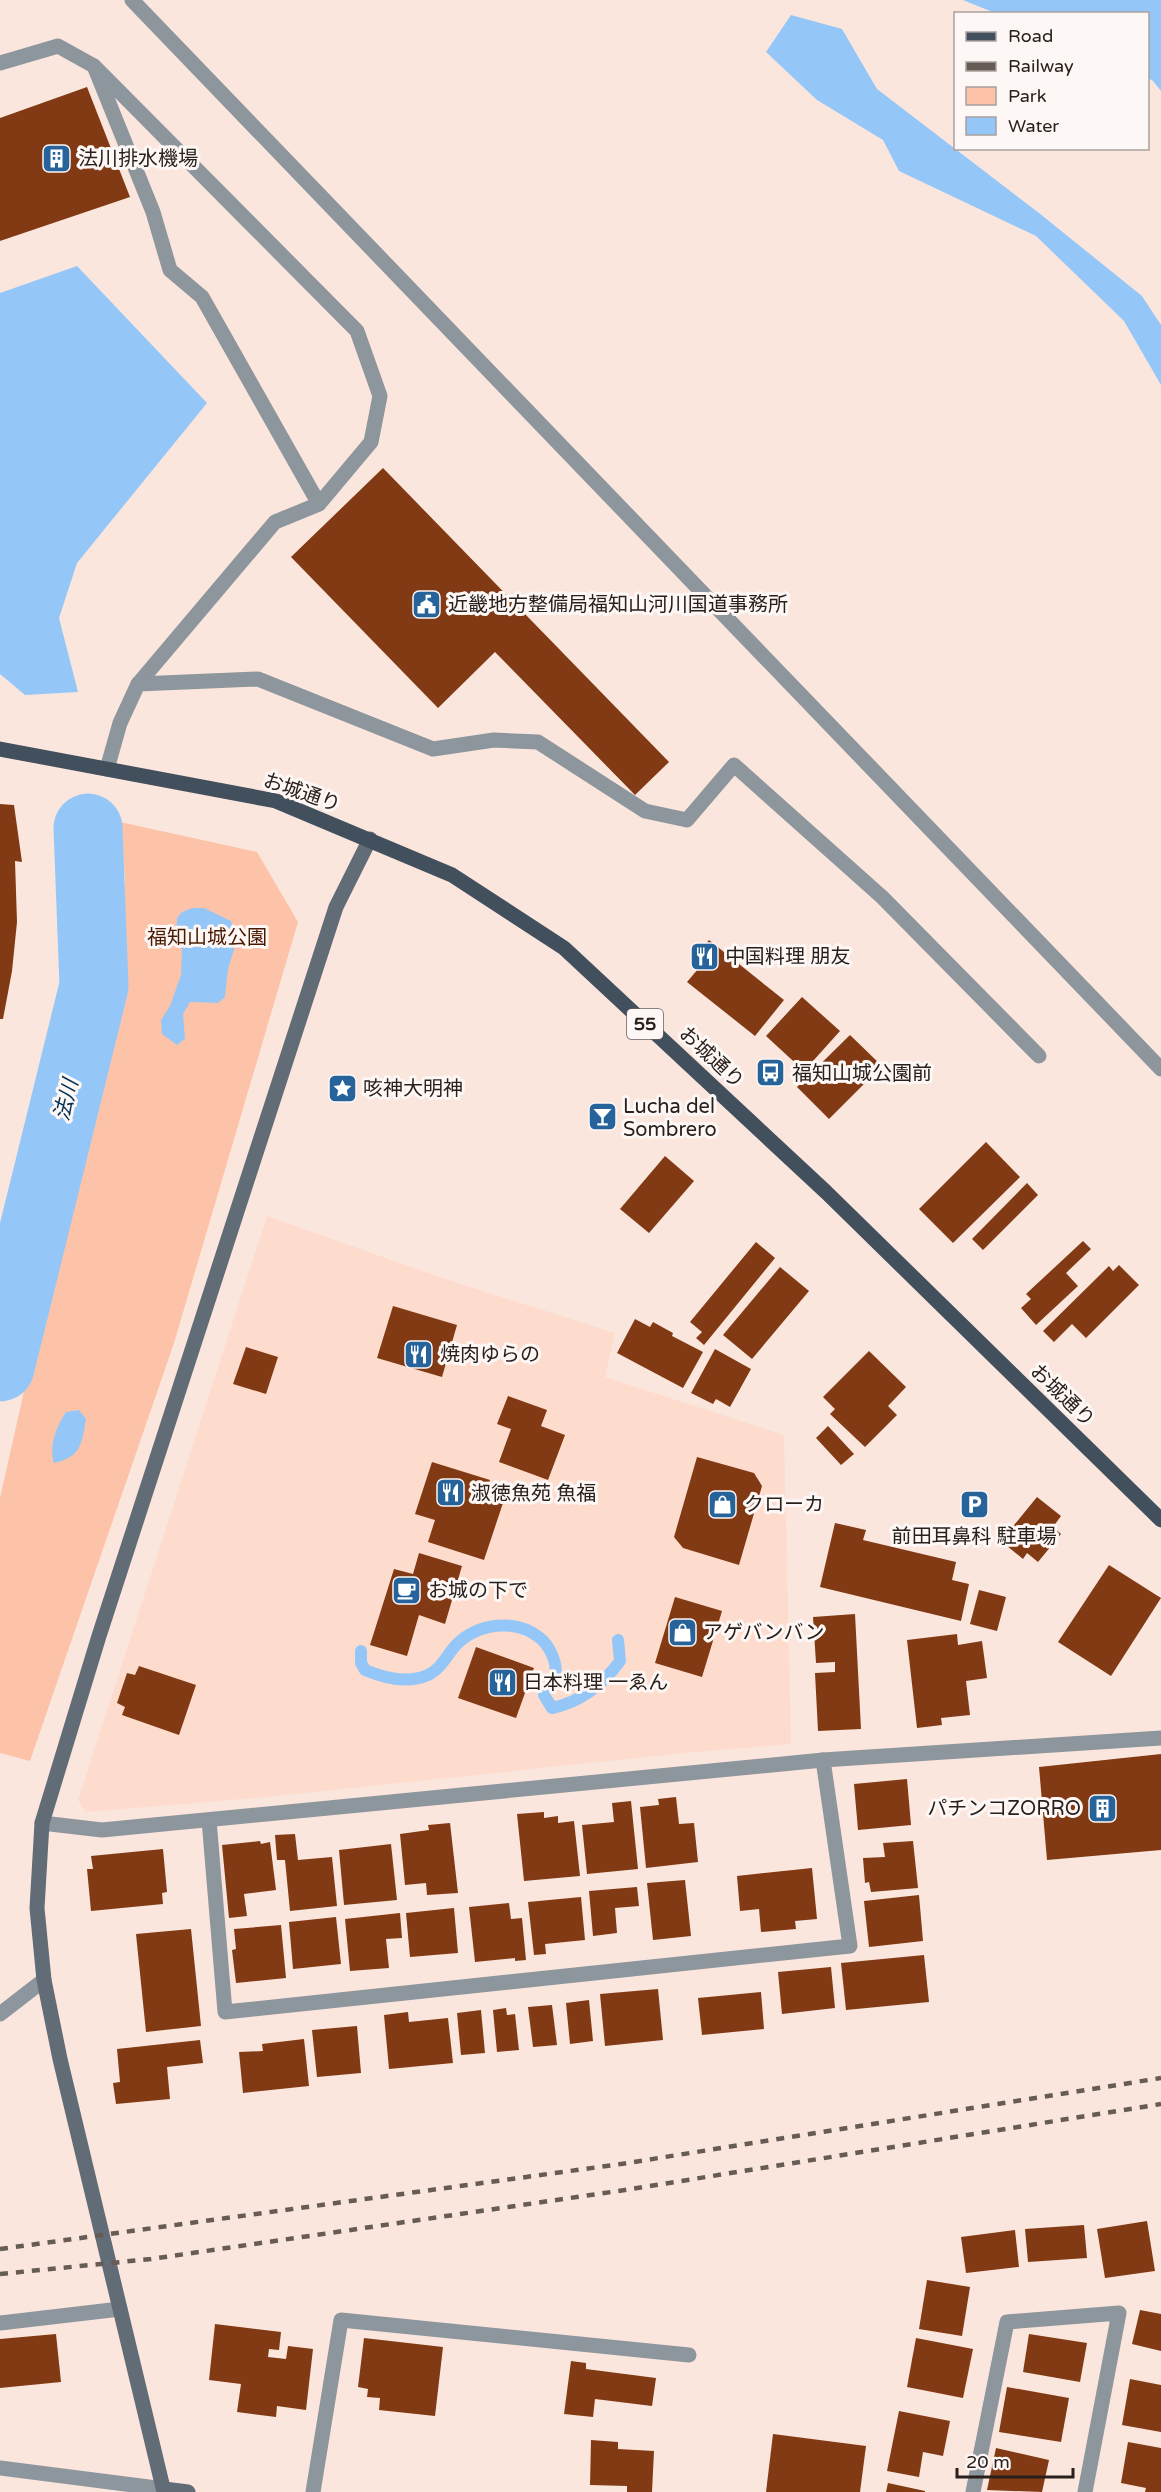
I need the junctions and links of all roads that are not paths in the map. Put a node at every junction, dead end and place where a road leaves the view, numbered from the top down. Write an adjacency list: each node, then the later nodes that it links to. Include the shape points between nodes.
1 (132, 0): 10 (street)
2 (0, 63): 3 (street, via 58,46)
3 (94, 66): 4 (street, via 153,212 170,270 202,297); 4 (street, via 357,331 380,396 371,442)
4 (319, 504): 5 (street, via 275,522)
5 (138, 684): 7 (street, via 120,723); 9 (street, via 258,679 433,749 494,740 538,742 645,811 687,819 735,765 882,897)
6 (0, 749): 7 (main road, お城通り / 55)
7 (107, 769): 8 (main road, お城通り / 55, via 276,801)
8 (370, 839): 11 (main road, お城通り / 55, via 452,875 564,948 825,1192); 15 (street, via 336,907)
9 (1039, 1056)
10 (1161, 1069)
11 (1161, 1521)
12 (1161, 1738): 13 (street)
13 (824, 1760): 14 (street); 14 (street, via 850,1946 225,2012)
14 (209, 1820): 15 (street, via 102,1830)
15 (42, 1823): 16 (street, via 37,1908)
16 (44, 1980): 17 (street); 18 (street)
17 (0, 2014)
18 (120, 2309): 19 (street); 22 (street)
19 (0, 2323)
20 (690, 2355): 24 (street, via 340,2320)
21 (0, 2468): 22 (street)
22 (164, 2490): 23 (street)
23 (188, 2492)
24 (313, 2492)
25 (973, 2492): 26 (street, via 1007,2322 1119,2313)
26 (1085, 2492)

